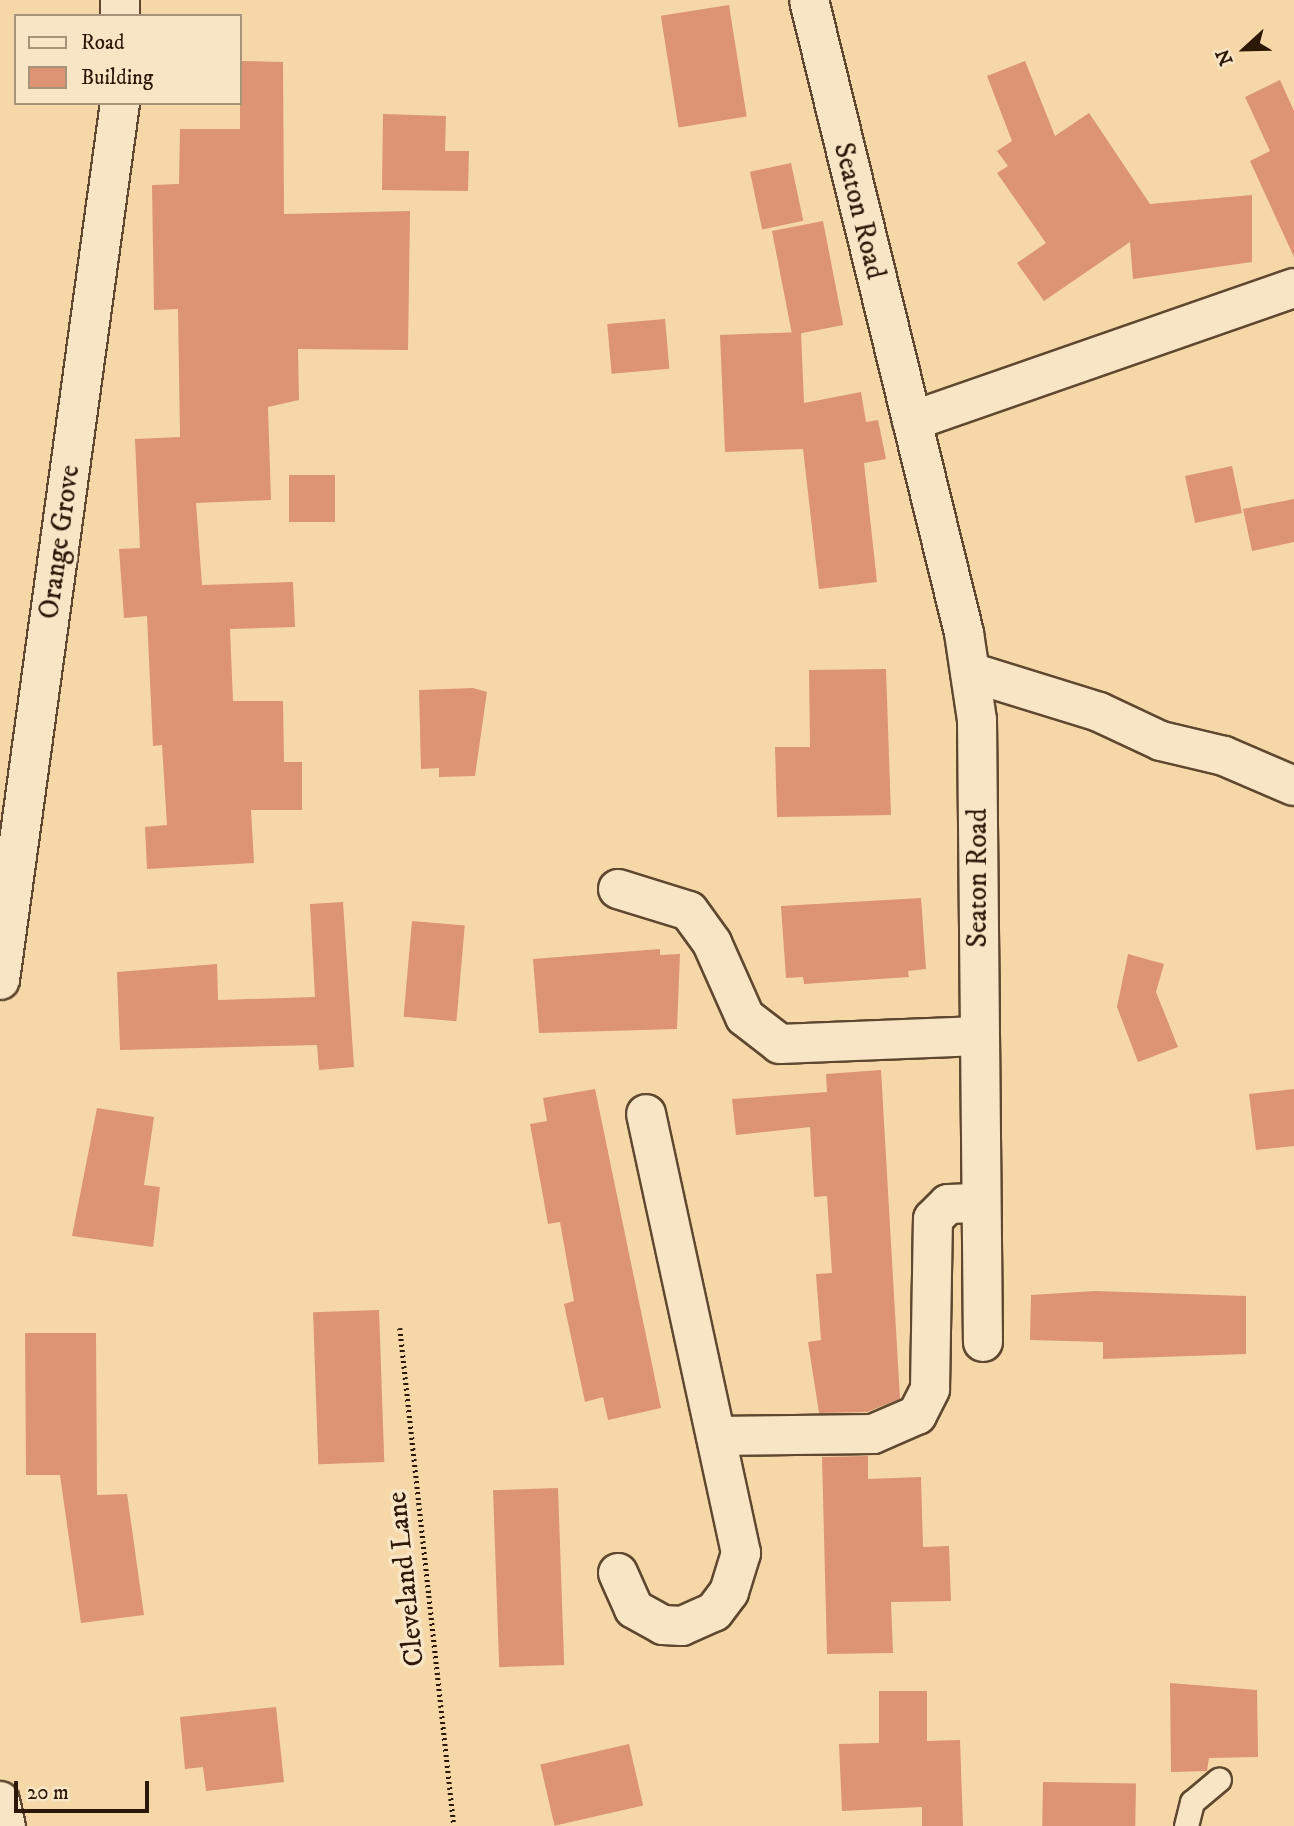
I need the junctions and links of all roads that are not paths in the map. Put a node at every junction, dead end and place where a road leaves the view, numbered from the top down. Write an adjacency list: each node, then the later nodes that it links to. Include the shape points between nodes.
1 (809, 0): 4 (street, Seaton Road)
2 (120, 105): 8 (street, Orange Grove)
3 (1294, 288): 4 (street)
4 (912, 421): 5 (street, Seaton Road)
5 (970, 672): 6 (street, via 1099,712 1161,741 1224,756); 9 (street, Seaton Road, via 977,720)
6 (1294, 786)
7 (618, 889): 9 (street, via 689,911 712,943 745,1017 780,1044)
8 (0, 980)
9 (979, 1036): 11 (street, Seaton Road)
10 (646, 1114): 13 (street)
11 (981, 1203): 12 (street, Seaton Road); 13 (street, via 948,1204 933,1219 930,1389 917,1415 873,1434)
12 (983, 1342)
13 (716, 1436): 14 (street, via 741,1553 729,1592 702,1621 663,1625 634,1609)
14 (618, 1573)
15 (1219, 1779): 18 (lane, via 1192,1802)
16 (0, 1801): 17 (street)
17 (6, 1826)
18 (1186, 1826)

